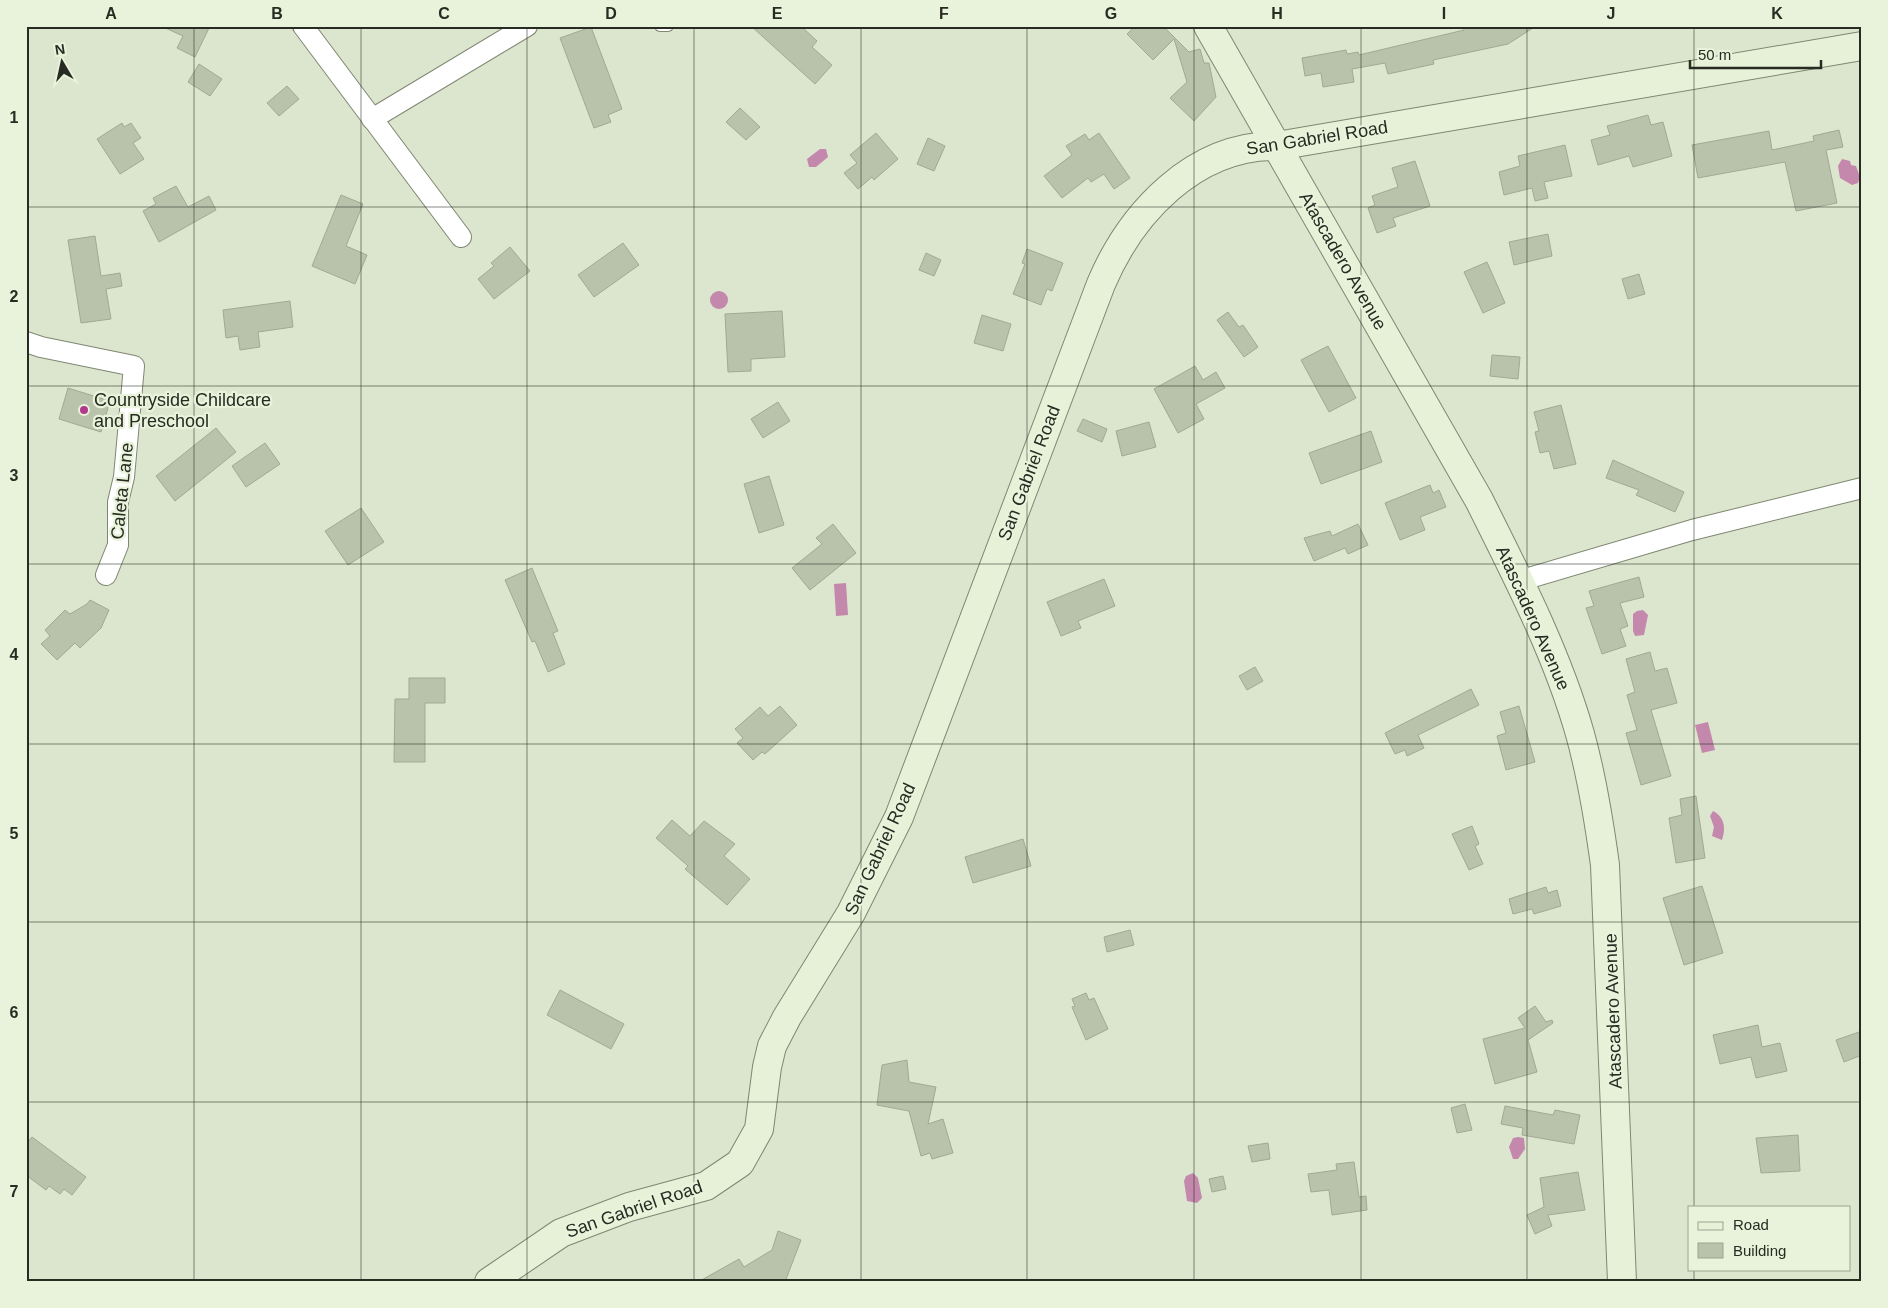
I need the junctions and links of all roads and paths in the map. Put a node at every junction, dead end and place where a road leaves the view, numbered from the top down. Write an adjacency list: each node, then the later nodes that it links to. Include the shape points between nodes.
1 (303, 26): 7 (street)
2 (527, 26): 7 (street)
3 (660, 26): 4 (lane)
4 (668, 26)
5 (1208, 26): 8 (street, Atascadero Avenue)
6 (1862, 46): 8 (street, San Gabriel Road)
7 (372, 119): 9 (street)
8 (1277, 146): 13 (street, Atascadero Avenue, via 1479,500); 14 (street, San Gabriel Road, via 1255,146 1221,156 1186,176 1142,215 1112,260 898,817 851,913 791,1009 772,1046 759,1129 740,1163 706,1186 629,1207 561,1233)
9 (462, 237)
10 (26, 342): 12 (street, Caleta Lane, via 41,348 134,366 124,476 118,502 118,545)
11 (1862, 488): 13 (street, via 1692,530)
12 (106, 575)
13 (1519, 581): 15 (street, Atascadero Avenue, via 1559,671 1580,734 1596,799 1609,918)
14 (489, 1282)
15 (1622, 1282)

